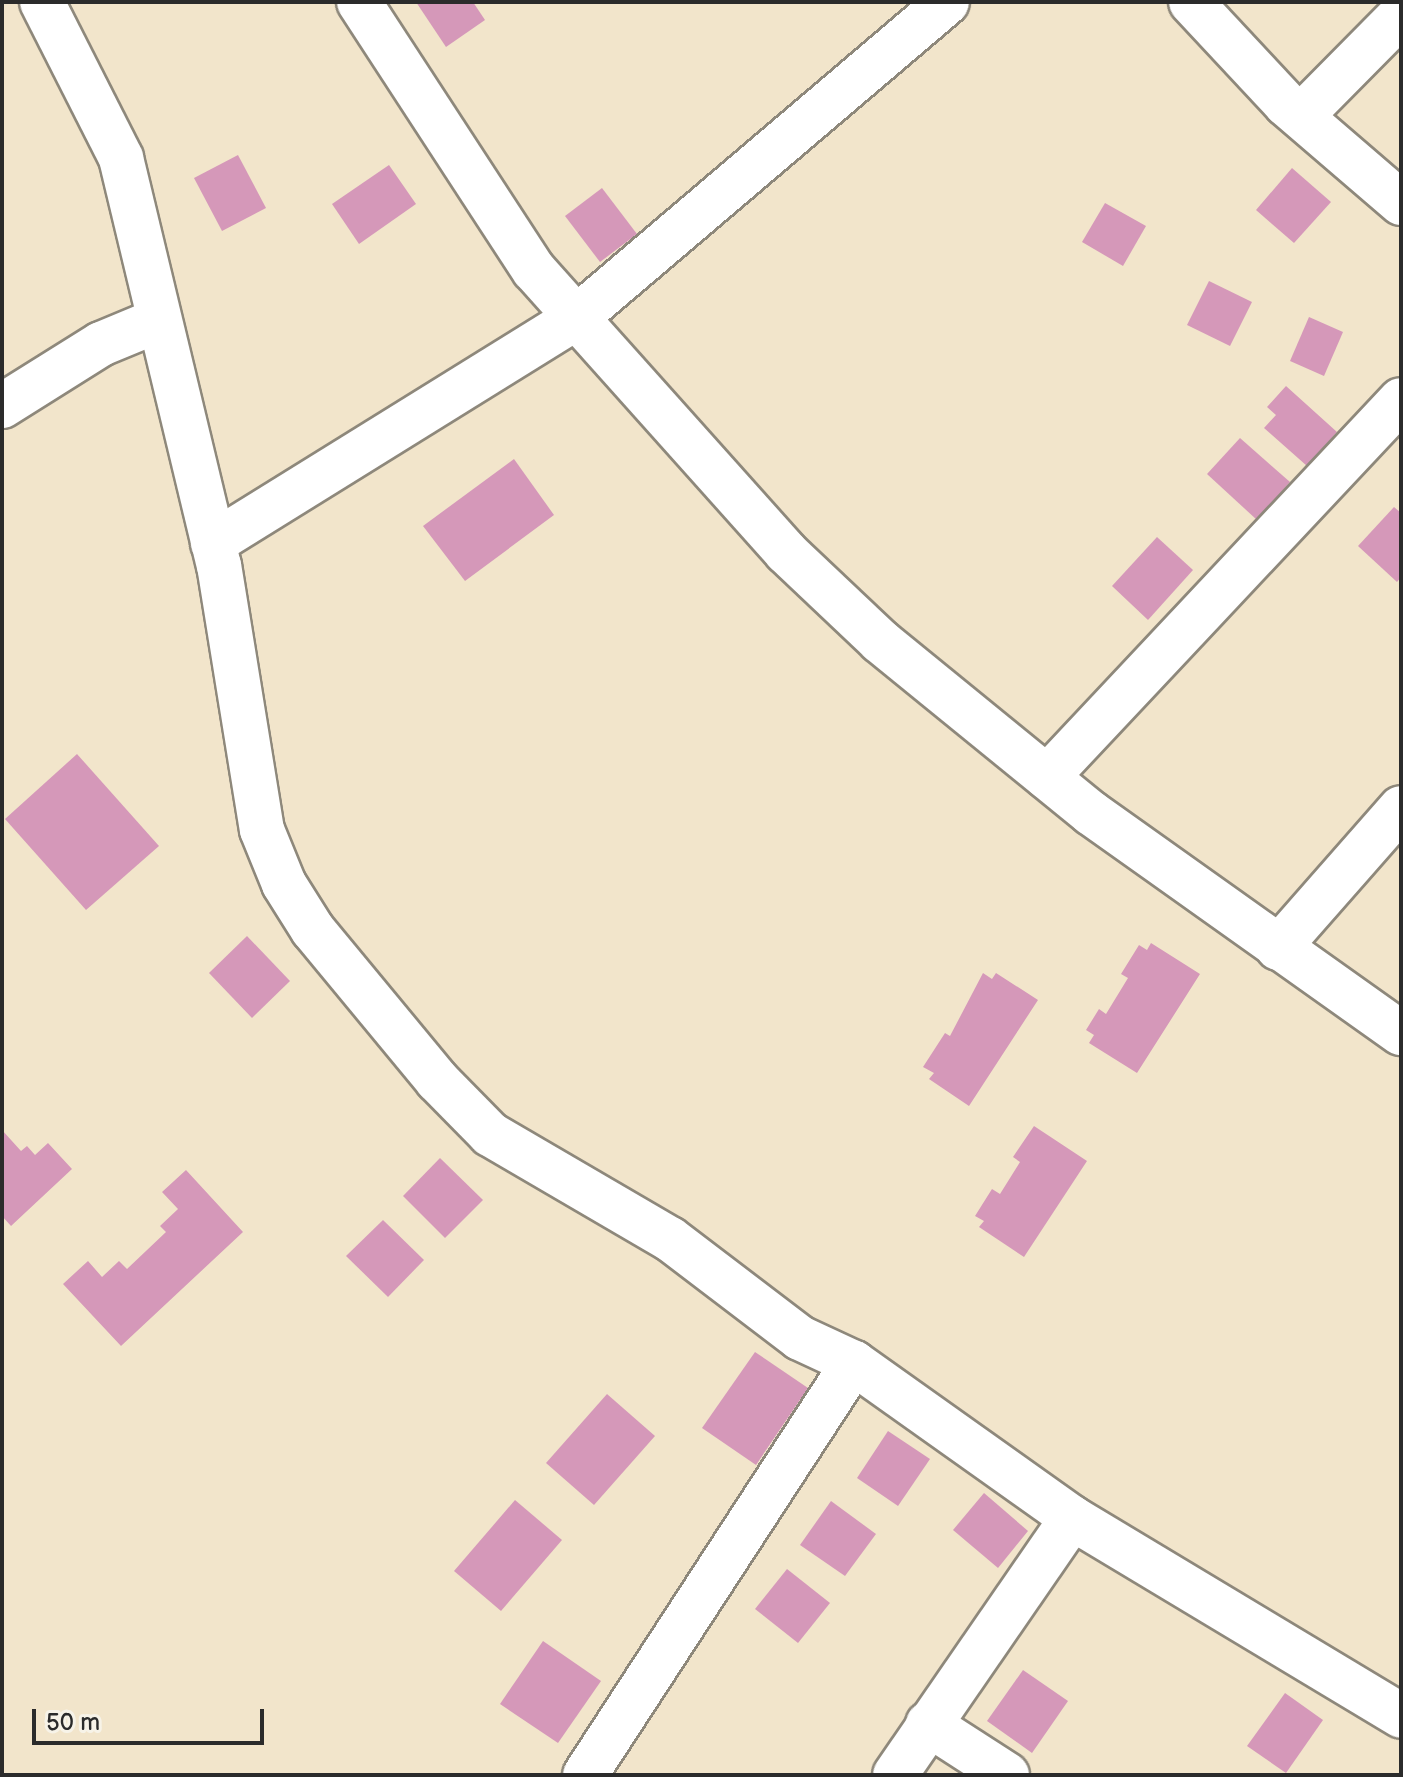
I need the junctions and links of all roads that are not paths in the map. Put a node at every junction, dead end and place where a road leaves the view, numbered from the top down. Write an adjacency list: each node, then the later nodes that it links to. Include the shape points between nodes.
1 (42, 2): 9 (street, via 121,158)
2 (359, 2): 8 (street, via 534,270)
3 (947, 2): 8 (street)
4 (1191, 2): 6 (street)
5 (1401, 15): 6 (street)
6 (1301, 116): 7 (street)
7 (1401, 203)
8 (576, 318): 12 (street); 13 (street, via 786,552 880,641)
9 (159, 320): 11 (street, via 101,344); 12 (street)
10 (1401, 400): 13 (street)
11 (2, 406)
12 (213, 543): 17 (street, via 262,830 284,884 313,930 437,1080 490,1134 670,1239 800,1338)
13 (1047, 777): 15 (street)
14 (1401, 808): 15 (street)
15 (1278, 948): 16 (street)
16 (1401, 1033)
17 (854, 1363): 18 (street); 21 (street)
18 (1072, 1518): 19 (street); 20 (street)
19 (1401, 1716)
20 (928, 1724): 22 (street); 23 (street)
21 (585, 1775)
22 (895, 1775)
23 (1007, 1775)

